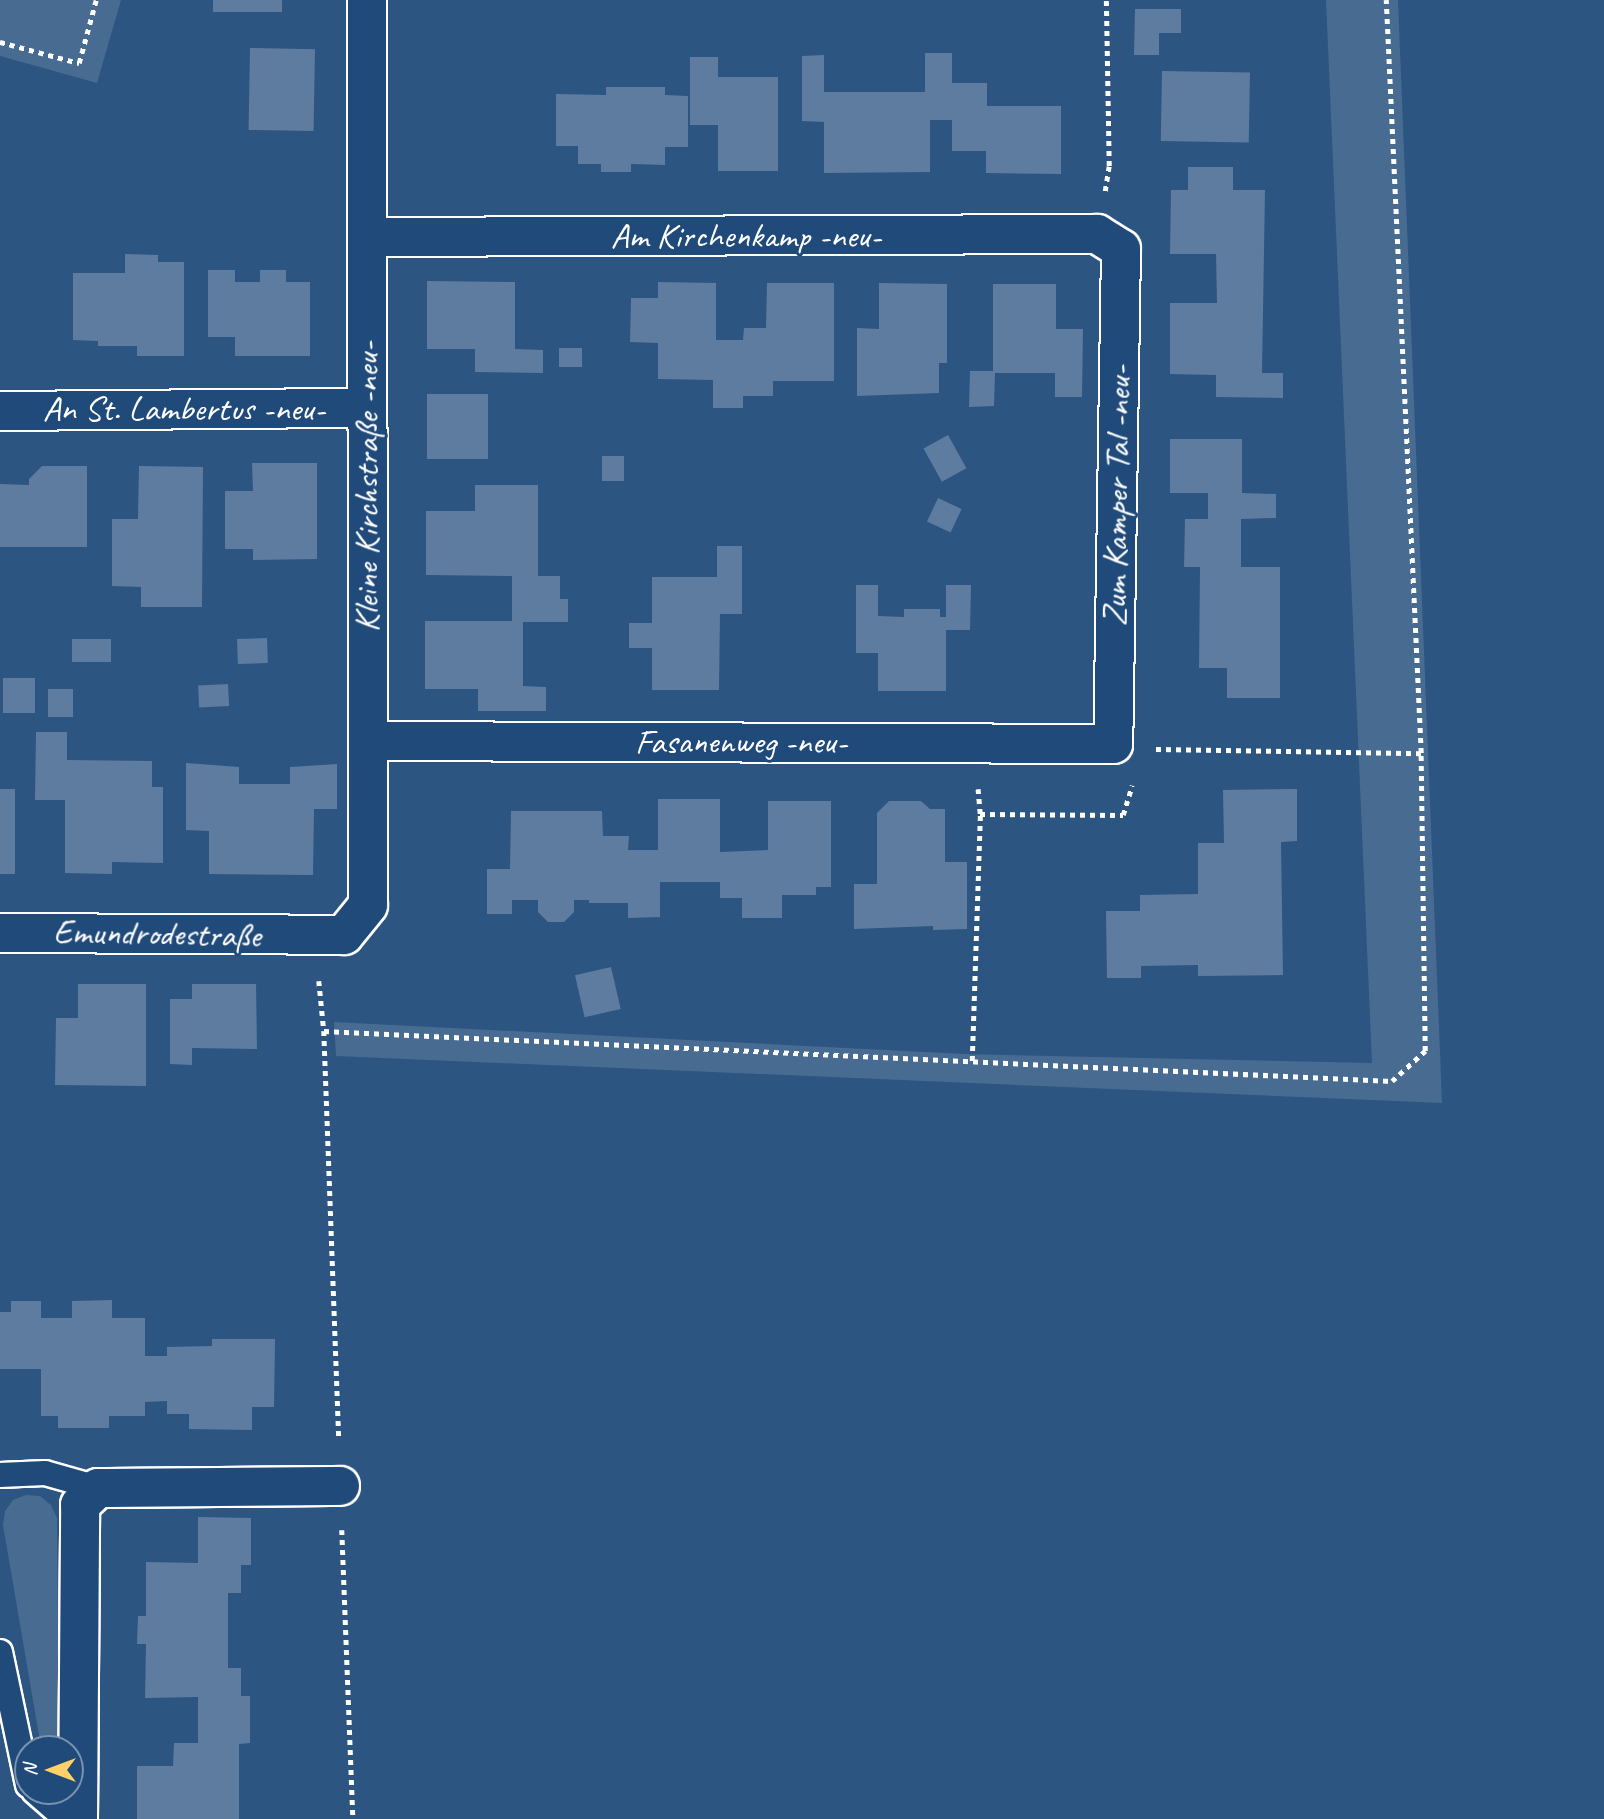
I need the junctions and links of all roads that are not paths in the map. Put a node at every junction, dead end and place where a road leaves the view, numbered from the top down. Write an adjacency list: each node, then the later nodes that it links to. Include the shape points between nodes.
1 (367, 0): 2 (street, Kleine Kirchstraße -neu-)
2 (367, 237): 3 (street, Am Kirchenkamp -neu-); 4 (street, Kleine Kirchstraße -neu-)
3 (1109, 242): 7 (street, Zum Kamper Tal -neu-)
4 (367, 408): 5 (street, An St. Lambertus -neu-); 6 (street, Kleine Kirchstraße -neu-)
5 (0, 411)
6 (368, 741): 7 (street, Fasanenweg -neu-); 9 (street, Kleine Kirchstraße -neu-, via 368,905 345,935)
7 (1128, 746)
8 (0, 933): 9 (street, Emundrodestraße)
9 (314, 936)
10 (0, 1475): 12 (lane, via 45,1473)
11 (340, 1486): 12 (street)
12 (98, 1488): 17 (street, via 80,1505)
13 (0, 1652): 14 (lane)
14 (17, 1735)
15 (50, 1805): 16 (lane)
16 (66, 1819)
17 (78, 1819)

